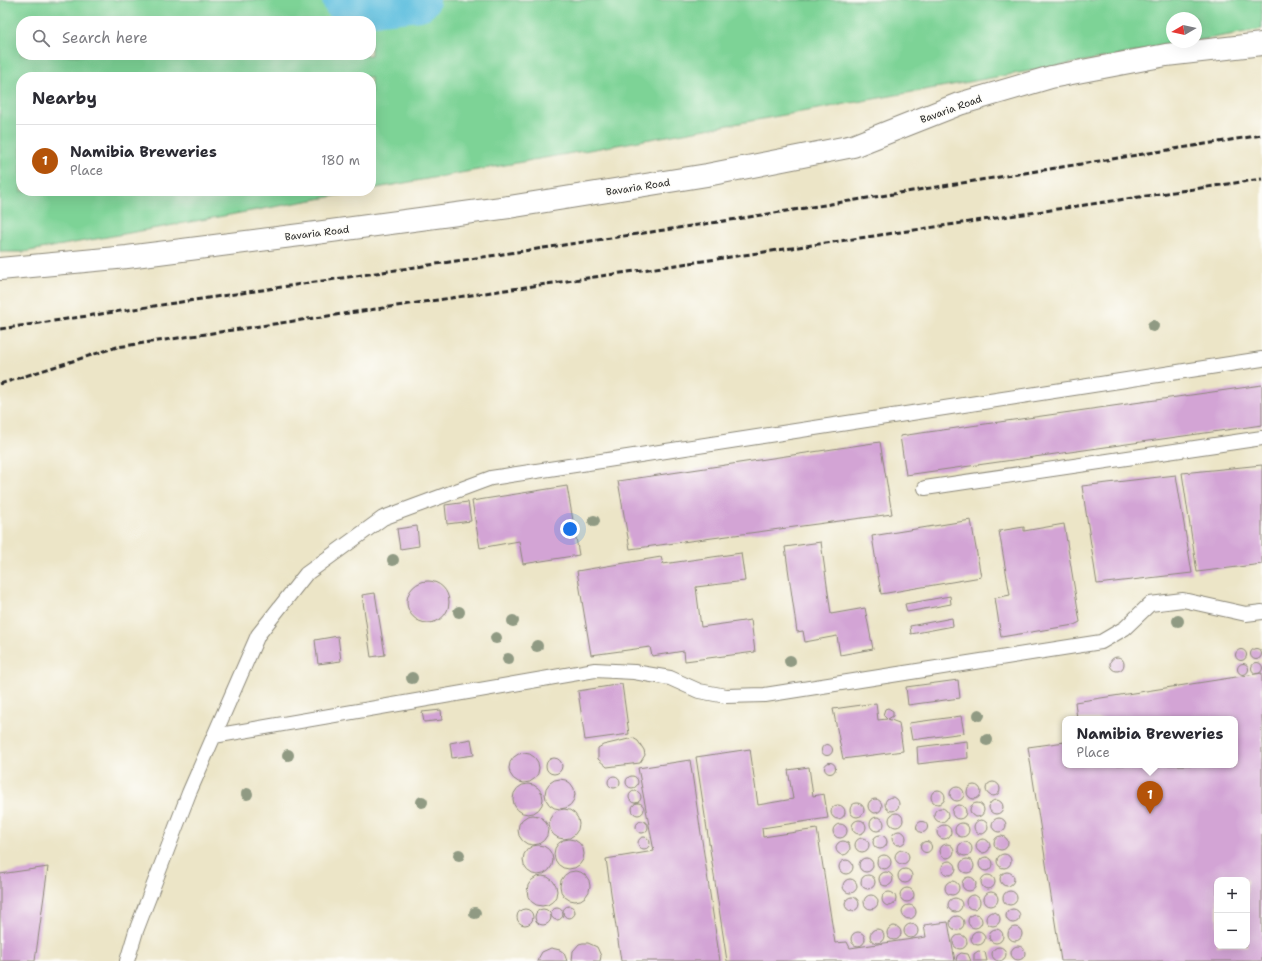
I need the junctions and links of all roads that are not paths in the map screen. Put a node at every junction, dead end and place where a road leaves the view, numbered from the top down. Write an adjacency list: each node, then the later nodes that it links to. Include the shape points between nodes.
1 (1262, 44): 2 (street, Bavaria Road, via 1166,55 1051,77 960,104 853,146 707,175 509,207 370,226 127,257)
2 (0, 269)
3 (1262, 359): 7 (lane, via 484,481 383,518 306,574 258,636)
4 (1262, 438): 5 (lane)
5 (924, 488)
6 (1262, 612): 7 (lane, via 1246,614 1183,600 1150,604 1125,628 1101,642 765,695 726,696 699,691 670,678 634,672 595,670)
7 (214, 736): 8 (lane, via 189,793)
8 (127, 961)

